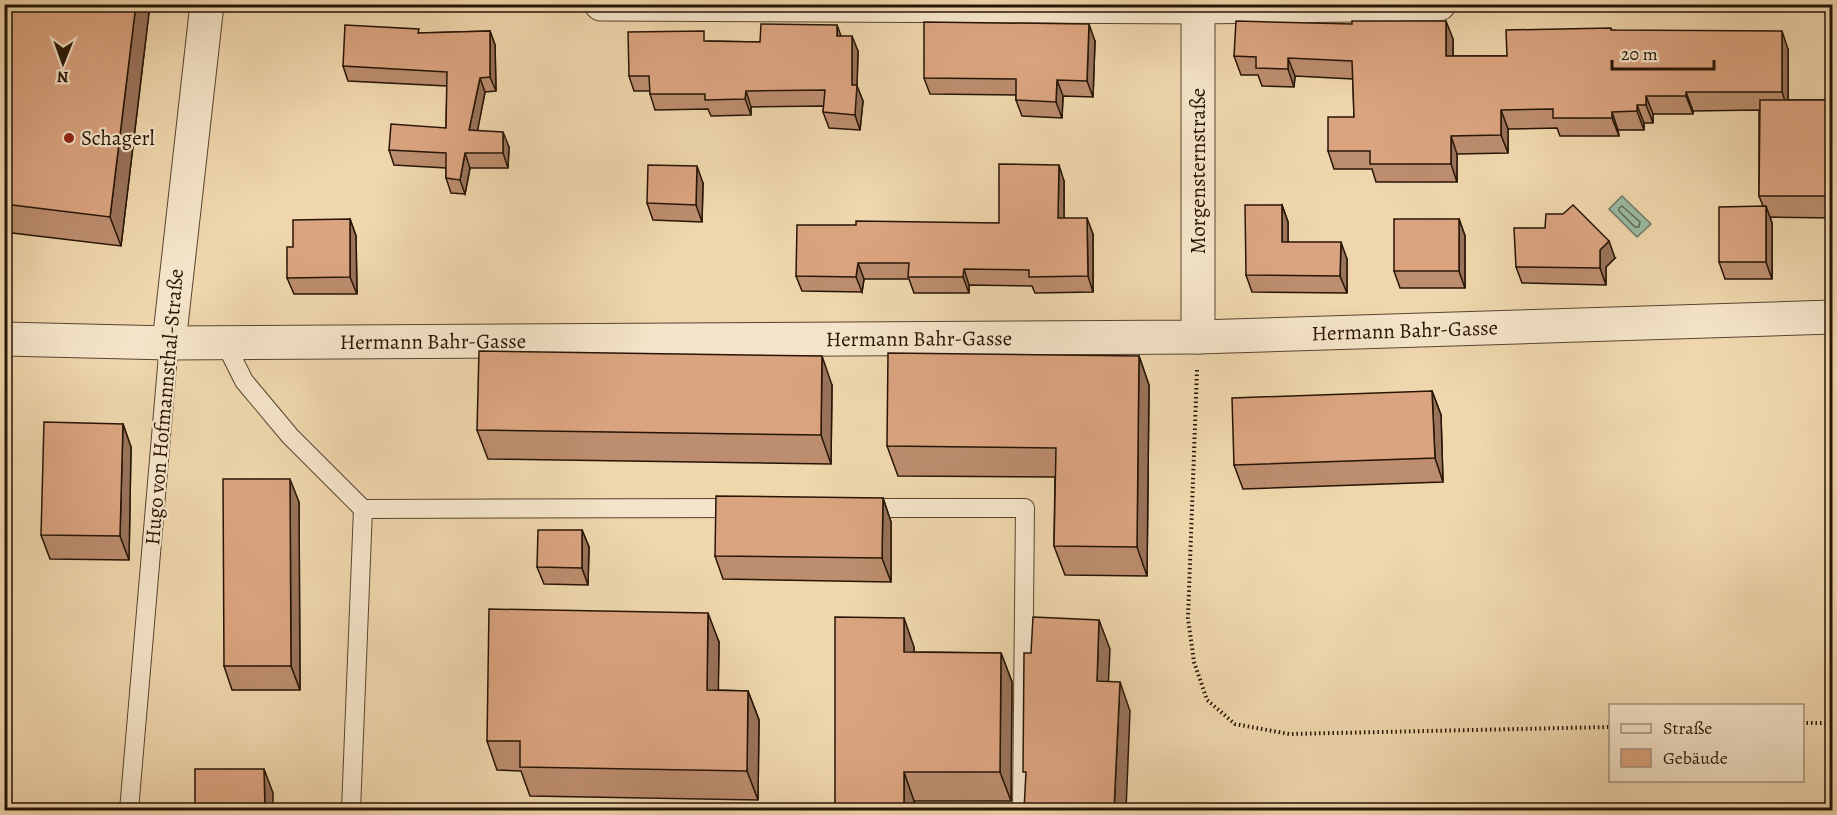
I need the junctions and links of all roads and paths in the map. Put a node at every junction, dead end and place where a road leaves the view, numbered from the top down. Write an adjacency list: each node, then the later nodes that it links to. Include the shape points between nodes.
1 (207, 4): 8 (street, Hugo von Hofmannsthal-Straße)
2 (601, 4): 4 (street)
3 (1439, 4): 4 (street)
4 (1198, 6): 6 (street, Morgensternstraße)
5 (1833, 317): 6 (street, Hermann Bahr-Gasse)
6 (1198, 337): 9 (street, Hermann Bahr-Gasse); 15 (path, via 1188,618 1194,662 1207,700 1235,724 1289,734)
7 (4, 339): 8 (street, Hermann Bahr-Gasse)
8 (169, 343): 9 (street, Hermann Bahr-Gasse); 16 (lane, Hugo von Hofmannsthal-Straße)
9 (225, 343): 12 (lane, via 244,381 290,436)
10 (753, 508): 12 (lane)
11 (848, 508): 18 (lane, via 1025,508)
12 (363, 509): 17 (lane)
13 (1804, 723): 14 (path)
14 (1833, 723)
15 (1609, 727)
16 (129, 810)
17 (351, 810)
18 (1022, 810)

